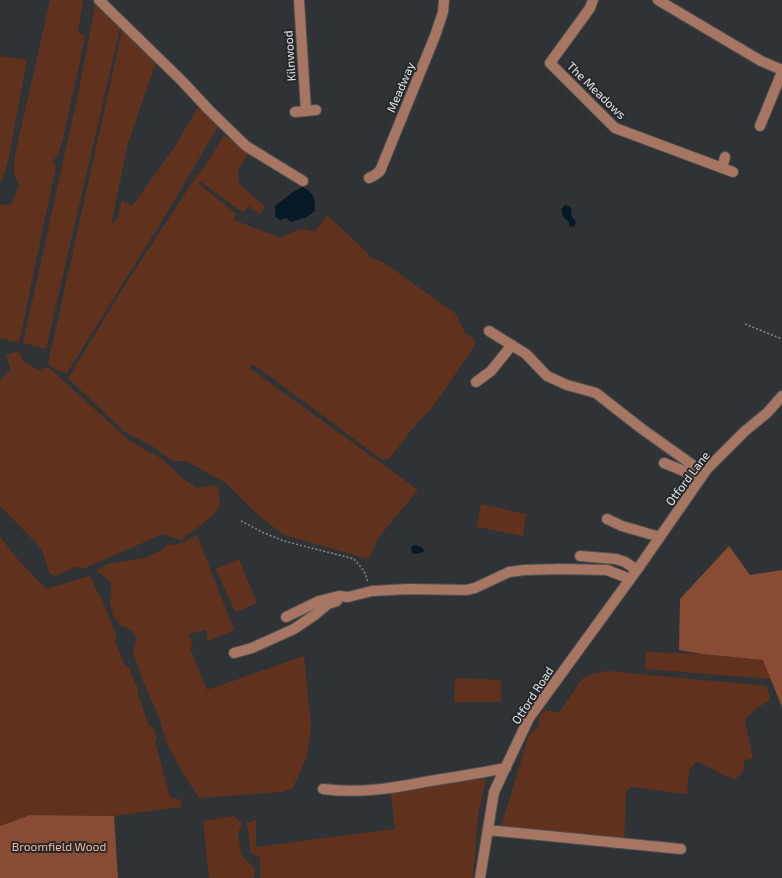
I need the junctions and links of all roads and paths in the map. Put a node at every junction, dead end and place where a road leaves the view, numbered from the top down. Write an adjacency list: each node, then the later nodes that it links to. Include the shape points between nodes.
1 (99, 0): 15 (street, via 246,146)
2 (299, 0): 8 (street, Kilnwood)
3 (444, 0): 14 (street, Meadway, via 441,19 422,71 380,170)
4 (593, 0): 12 (street, The Meadows, via 590,8 550,63 615,128)
5 (658, 0): 6 (street)
6 (782, 71): 10 (street)
7 (316, 110): 8 (street)
8 (306, 111): 9 (street)
9 (295, 112)
10 (760, 126)
11 (725, 157): 12 (street)
12 (722, 168): 13 (street, The Meadows)
13 (733, 172)
14 (369, 178)
15 (303, 181)
16 (745, 324): 18 (path)
17 (489, 330): 19 (street)
18 (782, 339)
19 (512, 345): 20 (street, via 490,371); 23 (street, via 526,354 547,376 596,393)
20 (476, 382)
21 (782, 396): 23 (street, Otford Lane)
22 (664, 463): 23 (street)
23 (702, 476): 26 (street, Otford Lane)
24 (607, 519): 26 (street, via 622,526)
25 (241, 521): 30 (path, via 284,541 354,559 364,571)
26 (660, 536): 28 (street, Otford Lane)
27 (580, 556): 28 (street, via 616,559)
28 (638, 568): 29 (street, Otford Road)
29 (630, 579): 30 (street, via 607,570 524,570 509,572 466,590); 34 (street, Otford Road, via 529,718)
30 (372, 591): 31 (street)
31 (348, 597): 32 (street, via 339,596 319,601); 33 (street, via 328,604 294,629)
32 (286, 617)
33 (234, 654)
34 (506, 768): 35 (street, via 367,791); 36 (street, Otford Road, via 494,792)
35 (323, 789)
36 (488, 830): 37 (street); 38 (street, Otford Road)
37 (681, 849)
38 (480, 878)

